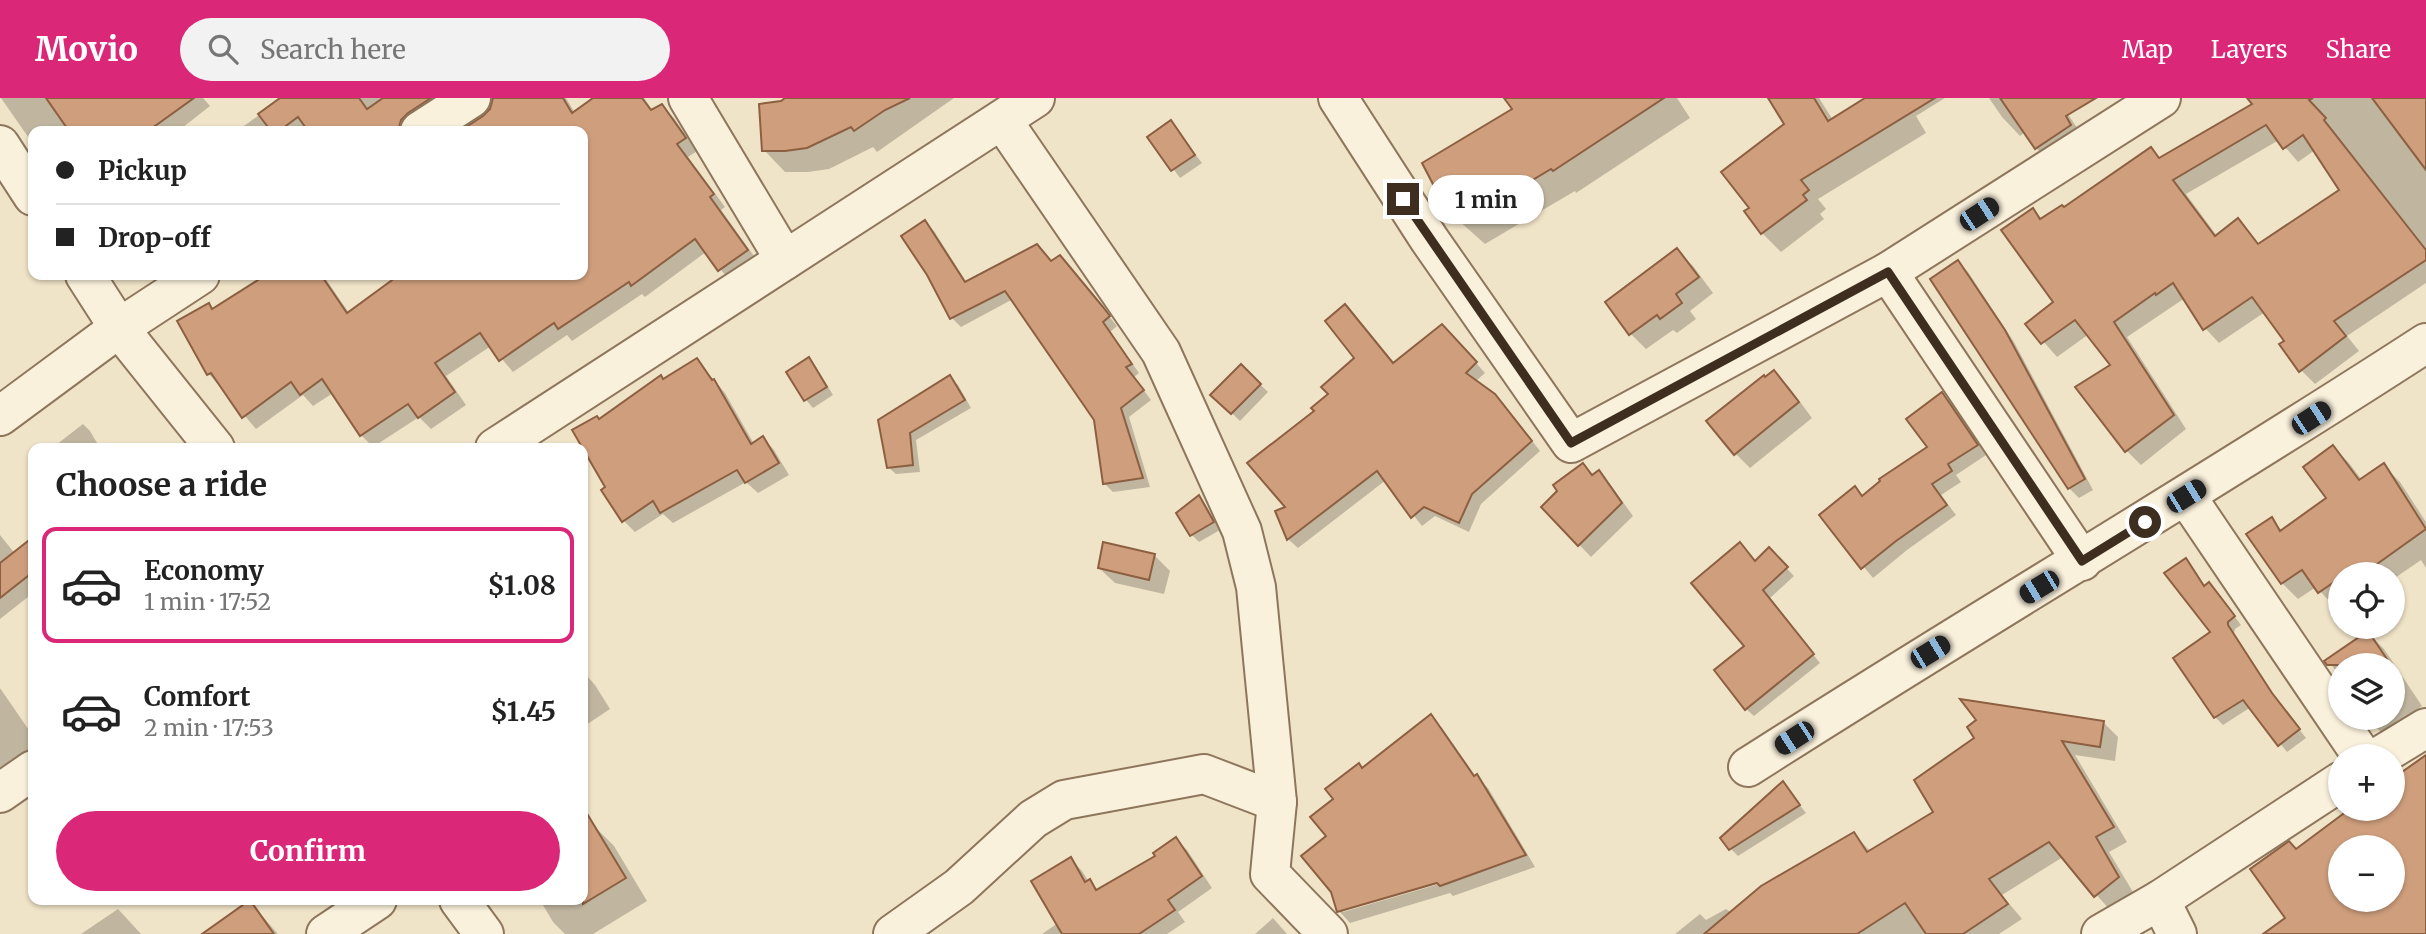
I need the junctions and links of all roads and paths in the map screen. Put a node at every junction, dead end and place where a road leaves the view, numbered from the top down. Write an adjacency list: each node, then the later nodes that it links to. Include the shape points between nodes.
1 (471, 98): 7 (street)
2 (688, 98): 10 (street)
3 (1035, 98): 6 (street)
4 (1338, 98): 11 (street, via 1429,239 1571,443)
5 (2161, 98): 11 (street)
6 (1002, 120): 10 (street); 28 (street, via 1161,352 1242,531 1256,587)
7 (428, 126)
8 (0, 145): 9 (street)
9 (28, 188)
10 (786, 260): 18 (street)
11 (1888, 272): 20 (street)
12 (88, 280): 14 (street)
13 (193, 280): 14 (street)
14 (119, 328): 16 (street); 17 (street)
15 (2426, 343): 19 (street)
16 (0, 416)
17 (211, 443)
18 (503, 443)
19 (2186, 496): 20 (street); 22 (street)
20 (2082, 561): 24 (street)
21 (2426, 728): 23 (street)
22 (2354, 744)
23 (2399, 744)
24 (1748, 767)
25 (28, 773): 27 (street)
26 (2328, 790): 29 (street)
27 (0, 793)
28 (1277, 802): 34 (street, via 1204,774 1064,800 1033,819 959,887); 35 (street, via 1270,874)
29 (2160, 900): 36 (street); 37 (street)
30 (370, 905): 32 (street)
31 (463, 905): 33 (street)
32 (326, 934)
33 (484, 934)
34 (892, 934)
35 (1328, 934)
36 (2101, 934)
37 (2177, 934)

